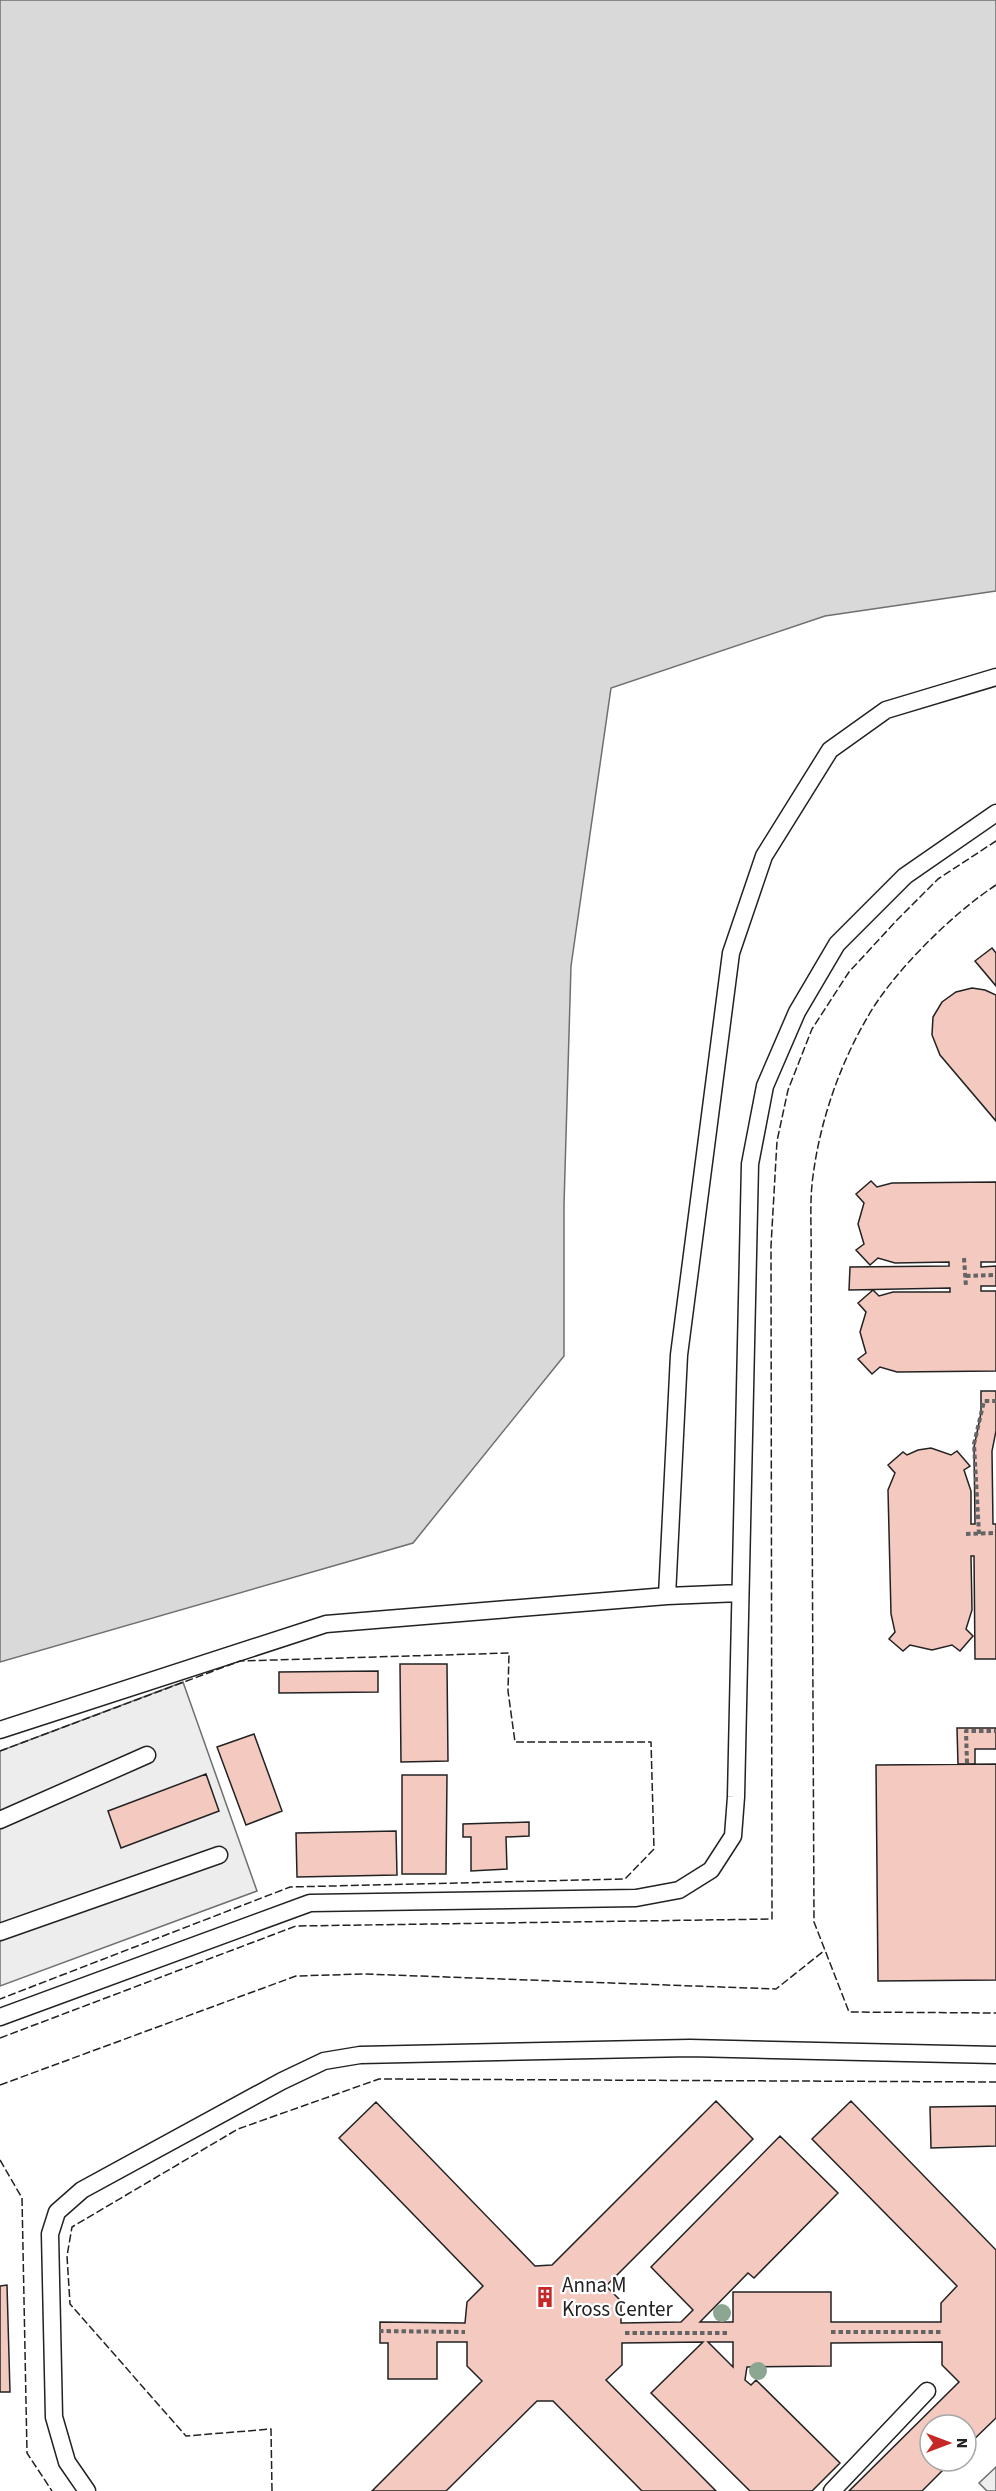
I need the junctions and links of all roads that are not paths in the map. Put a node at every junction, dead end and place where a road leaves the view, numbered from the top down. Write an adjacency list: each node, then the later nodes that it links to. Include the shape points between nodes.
1 (996, 677): 4 (lane, via 886,710 830,750 764,856 731,953 680,1355)
2 (996, 813): 3 (lane, via 905,876 837,944 797,1012 765,1086 750,1164)
3 (740, 1593): 4 (lane); 10 (lane, via 733,1836 711,1870 679,1890 636,1898 310,1903)
4 (667, 1596): 5 (lane, via 326,1624)
5 (0, 1730)
6 (147, 1755): 7 (lane)
7 (0, 1820)
8 (219, 1855): 9 (lane)
9 (0, 1932)
10 (0, 2018)
11 (996, 2055): 13 (lane, via 690,2048 360,2055 324,2061 282,2081 81,2190 57,2212 50,2234 54,2417 68,2462)
12 (927, 2391): 14 (lane)
13 (87, 2491)
14 (832, 2491)

